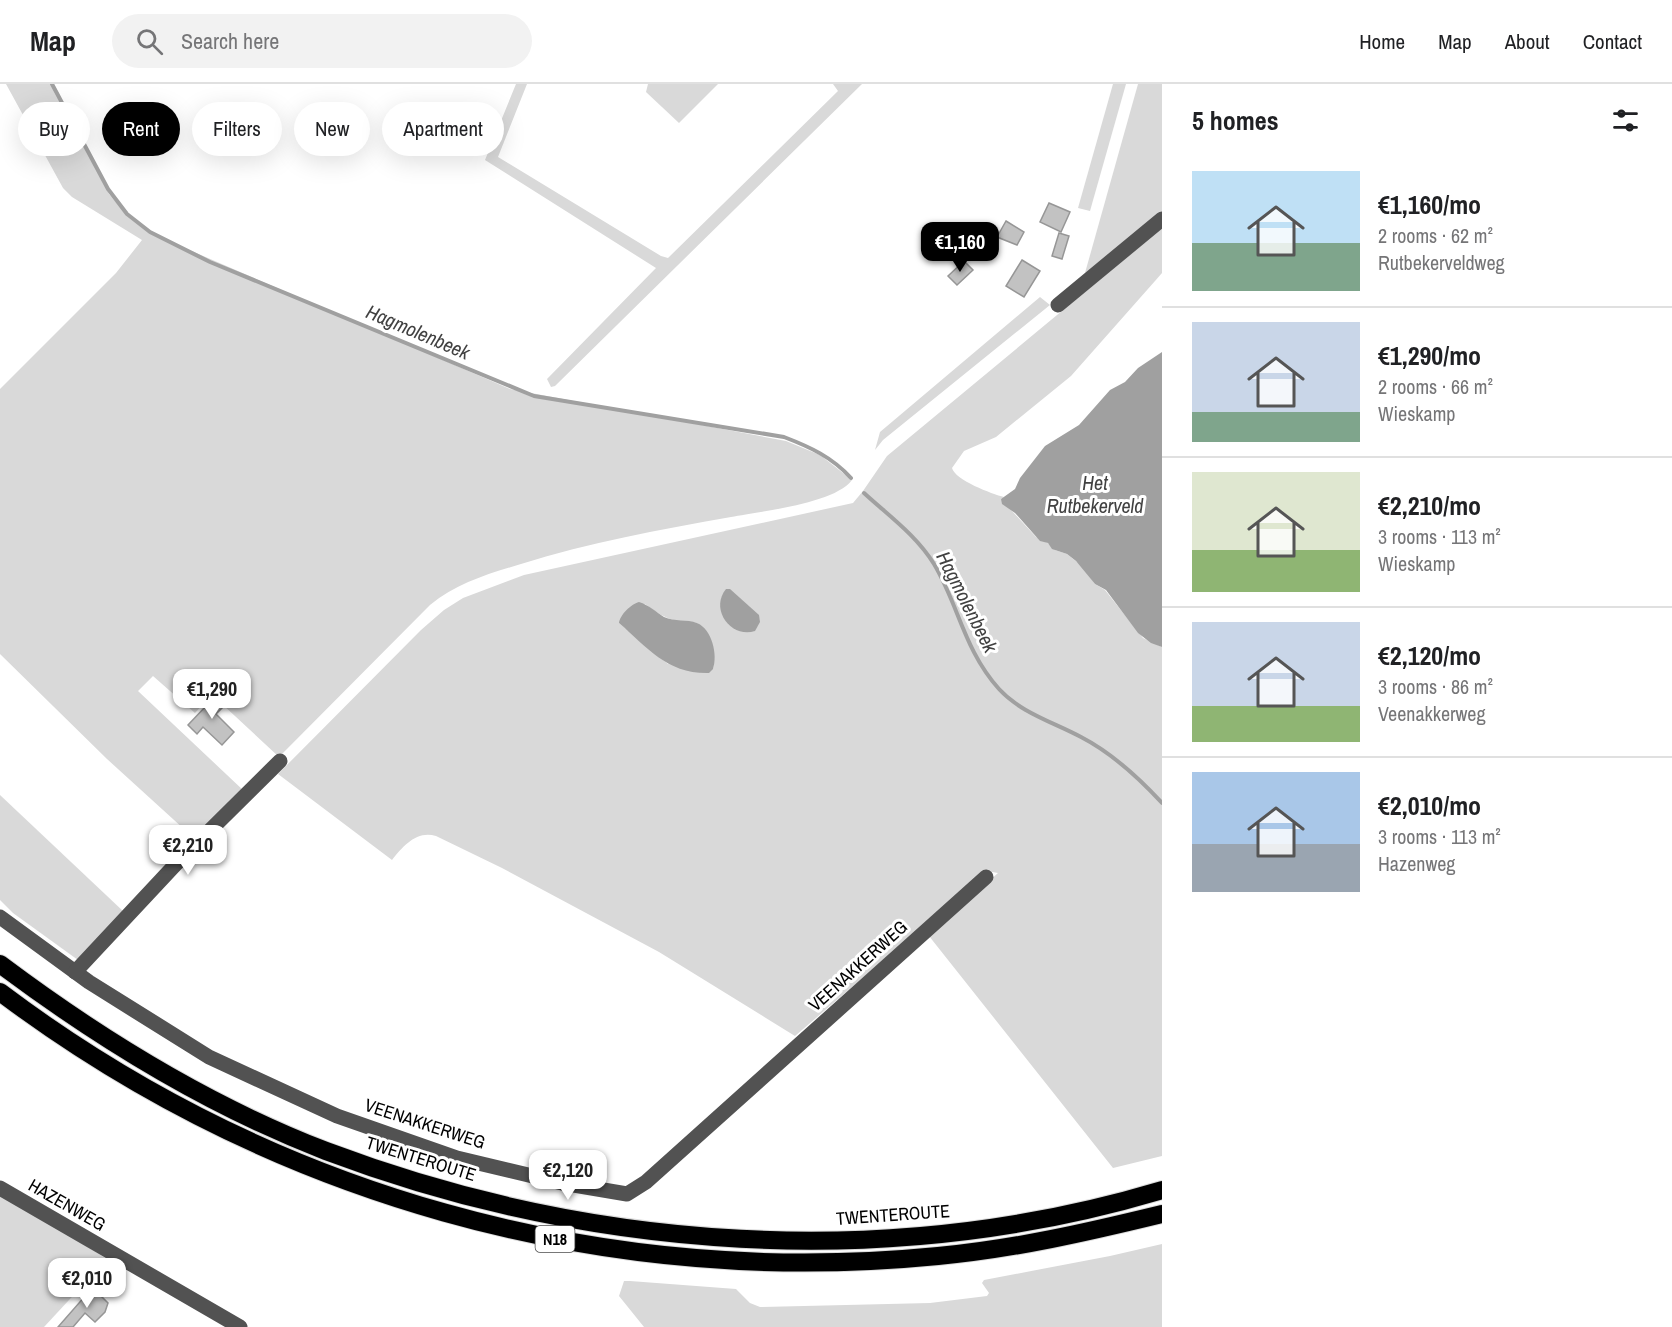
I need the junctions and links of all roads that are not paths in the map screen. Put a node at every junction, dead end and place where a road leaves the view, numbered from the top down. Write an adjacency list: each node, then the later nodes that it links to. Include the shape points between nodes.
1 (1162, 219): 2 (street)
2 (1058, 305)
3 (280, 761): 7 (street)
4 (986, 877): 7 (street, VEENAKKERWEG, via 646,1182 627,1194 457,1158 337,1116 209,1057)
5 (0, 917): 7 (street, VEENAKKERWEG)
6 (0, 964): 10 (highway, TWENTEROUTE / N18, via 142,1060 262,1122 324,1150 427,1186 564,1219 709,1238 872,1239 1004,1226)
7 (75, 972)
8 (0, 992): 11 (highway, N18, via 128,1078 261,1148 403,1201 571,1243 720,1260 874,1261 1004,1248)
9 (0, 1188): 12 (street, HAZENWEG)
10 (1162, 1190)
11 (1162, 1214)
12 (240, 1327)

